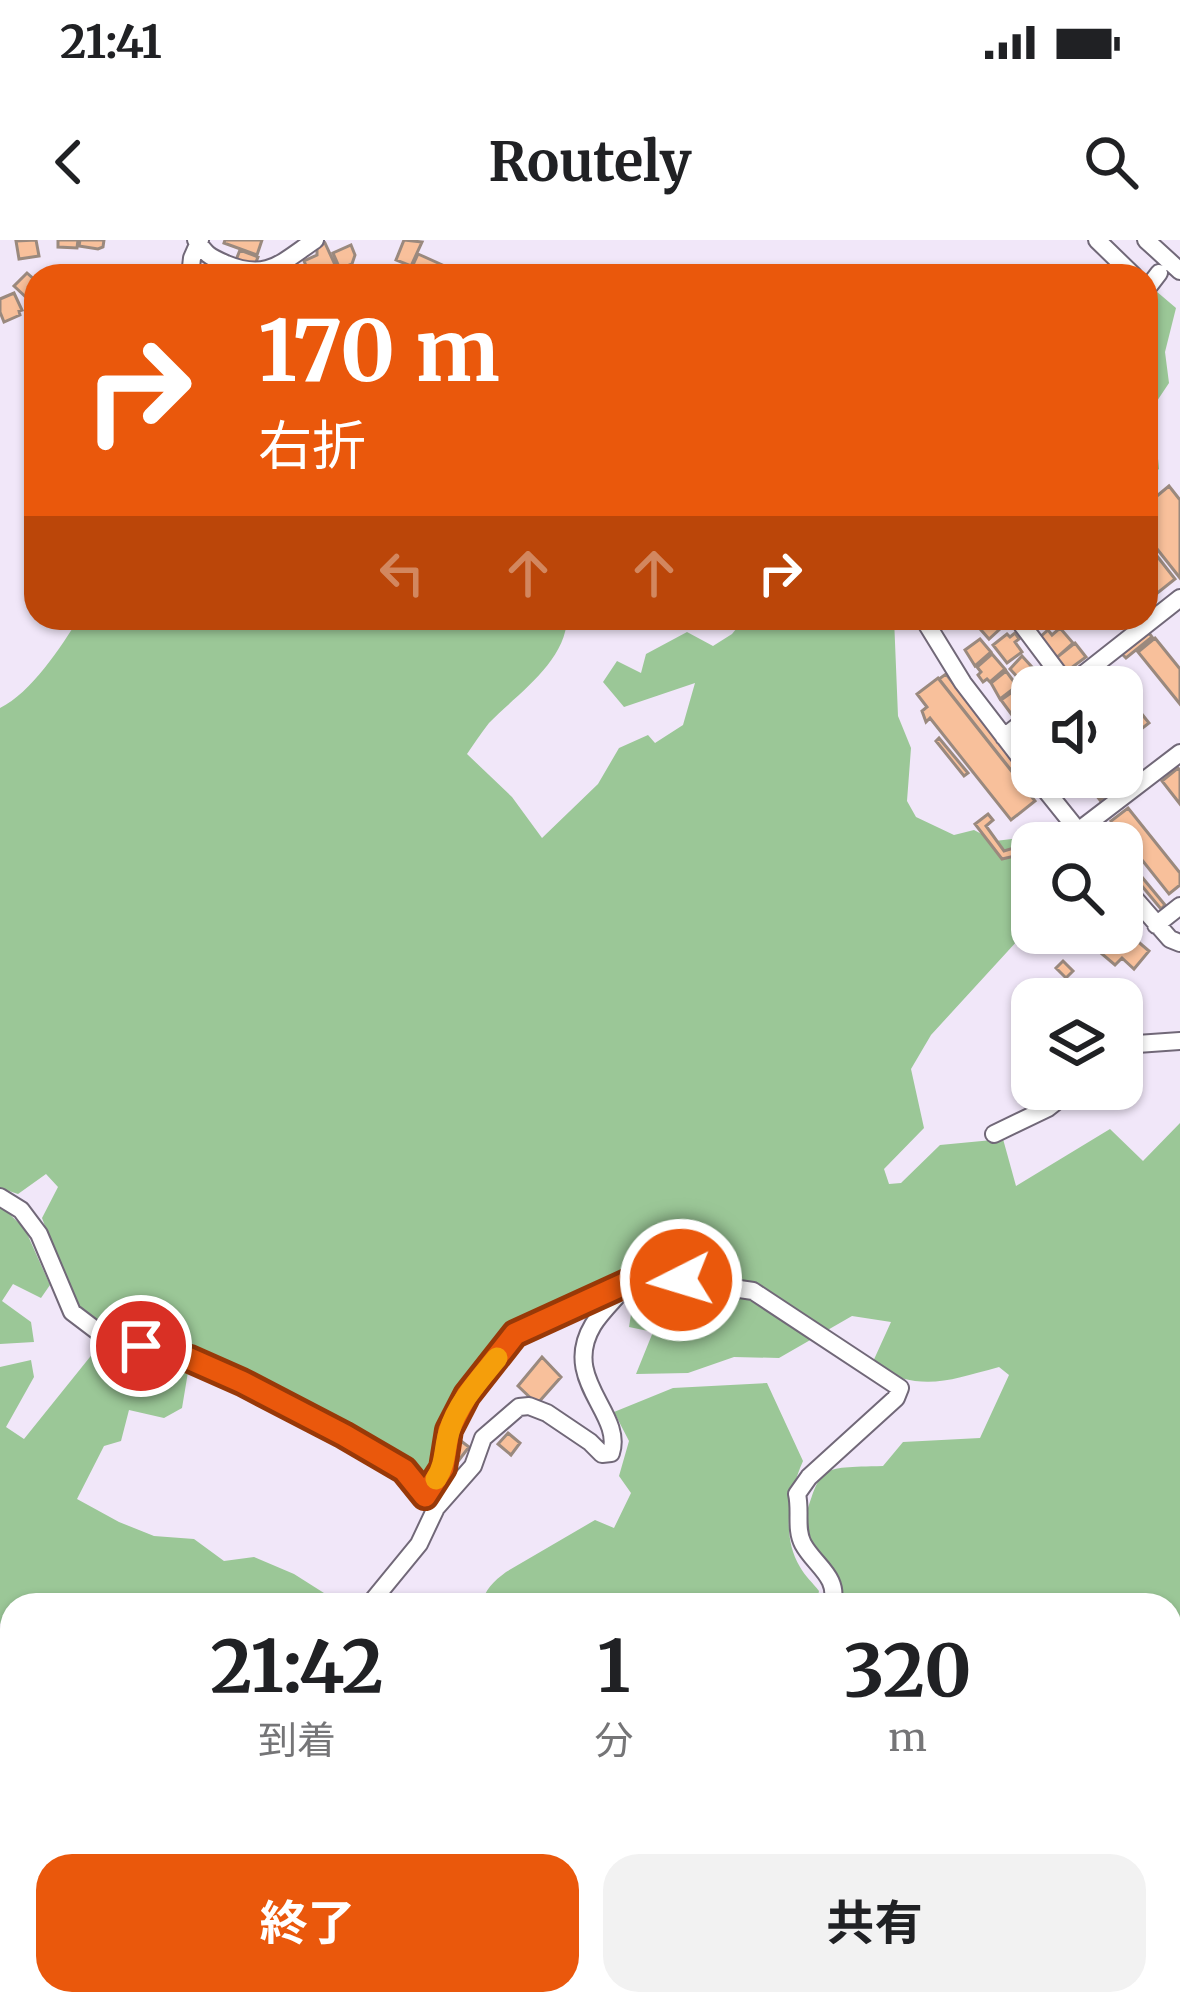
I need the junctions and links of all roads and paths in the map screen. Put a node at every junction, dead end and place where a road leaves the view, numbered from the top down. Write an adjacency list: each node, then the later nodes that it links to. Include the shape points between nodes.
1 (198, 240): 5 (street, via 206,255)
2 (314, 240): 6 (street)
3 (1097, 240): 7 (street)
4 (1146, 240): 8 (street)
5 (227, 264)
6 (279, 264)
7 (1121, 264)
8 (1180, 271)
9 (930, 630): 15 (street)
10 (1026, 630): 12 (street)
11 (1140, 630): 13 (street)
12 (1052, 666)
13 (1094, 666)
14 (1011, 732): 15 (street)
15 (1004, 737): 16 (street)
16 (1011, 746)
17 (1180, 753): 20 (street)
18 (1052, 798): 19 (street)
19 (1071, 822)
20 (1100, 822)
21 (1180, 906): 23 (street)
22 (1143, 909): 23 (street)
23 (1156, 925): 24 (street)
24 (1180, 943)
25 (1180, 1041): 26 (street)
26 (1143, 1044)
27 (1044, 1110): 28 (street)
28 (994, 1134)
29 (0, 1197): 31 (street, via 39,1234 72,1312 101,1334 242,1382 404,1470)
30 (628, 1283): 31 (street, via 515,1334 449,1430); 31 (street, via 592,1327 582,1354 610,1426 611,1453 547,1413 519,1407 483,1438 473,1466); 33 (street, via 644,1275 753,1291 899,1388 797,1494 804,1547)
31 (431, 1502): 32 (street, via 419,1544)
32 (379, 1593)
33 (836, 1593)

